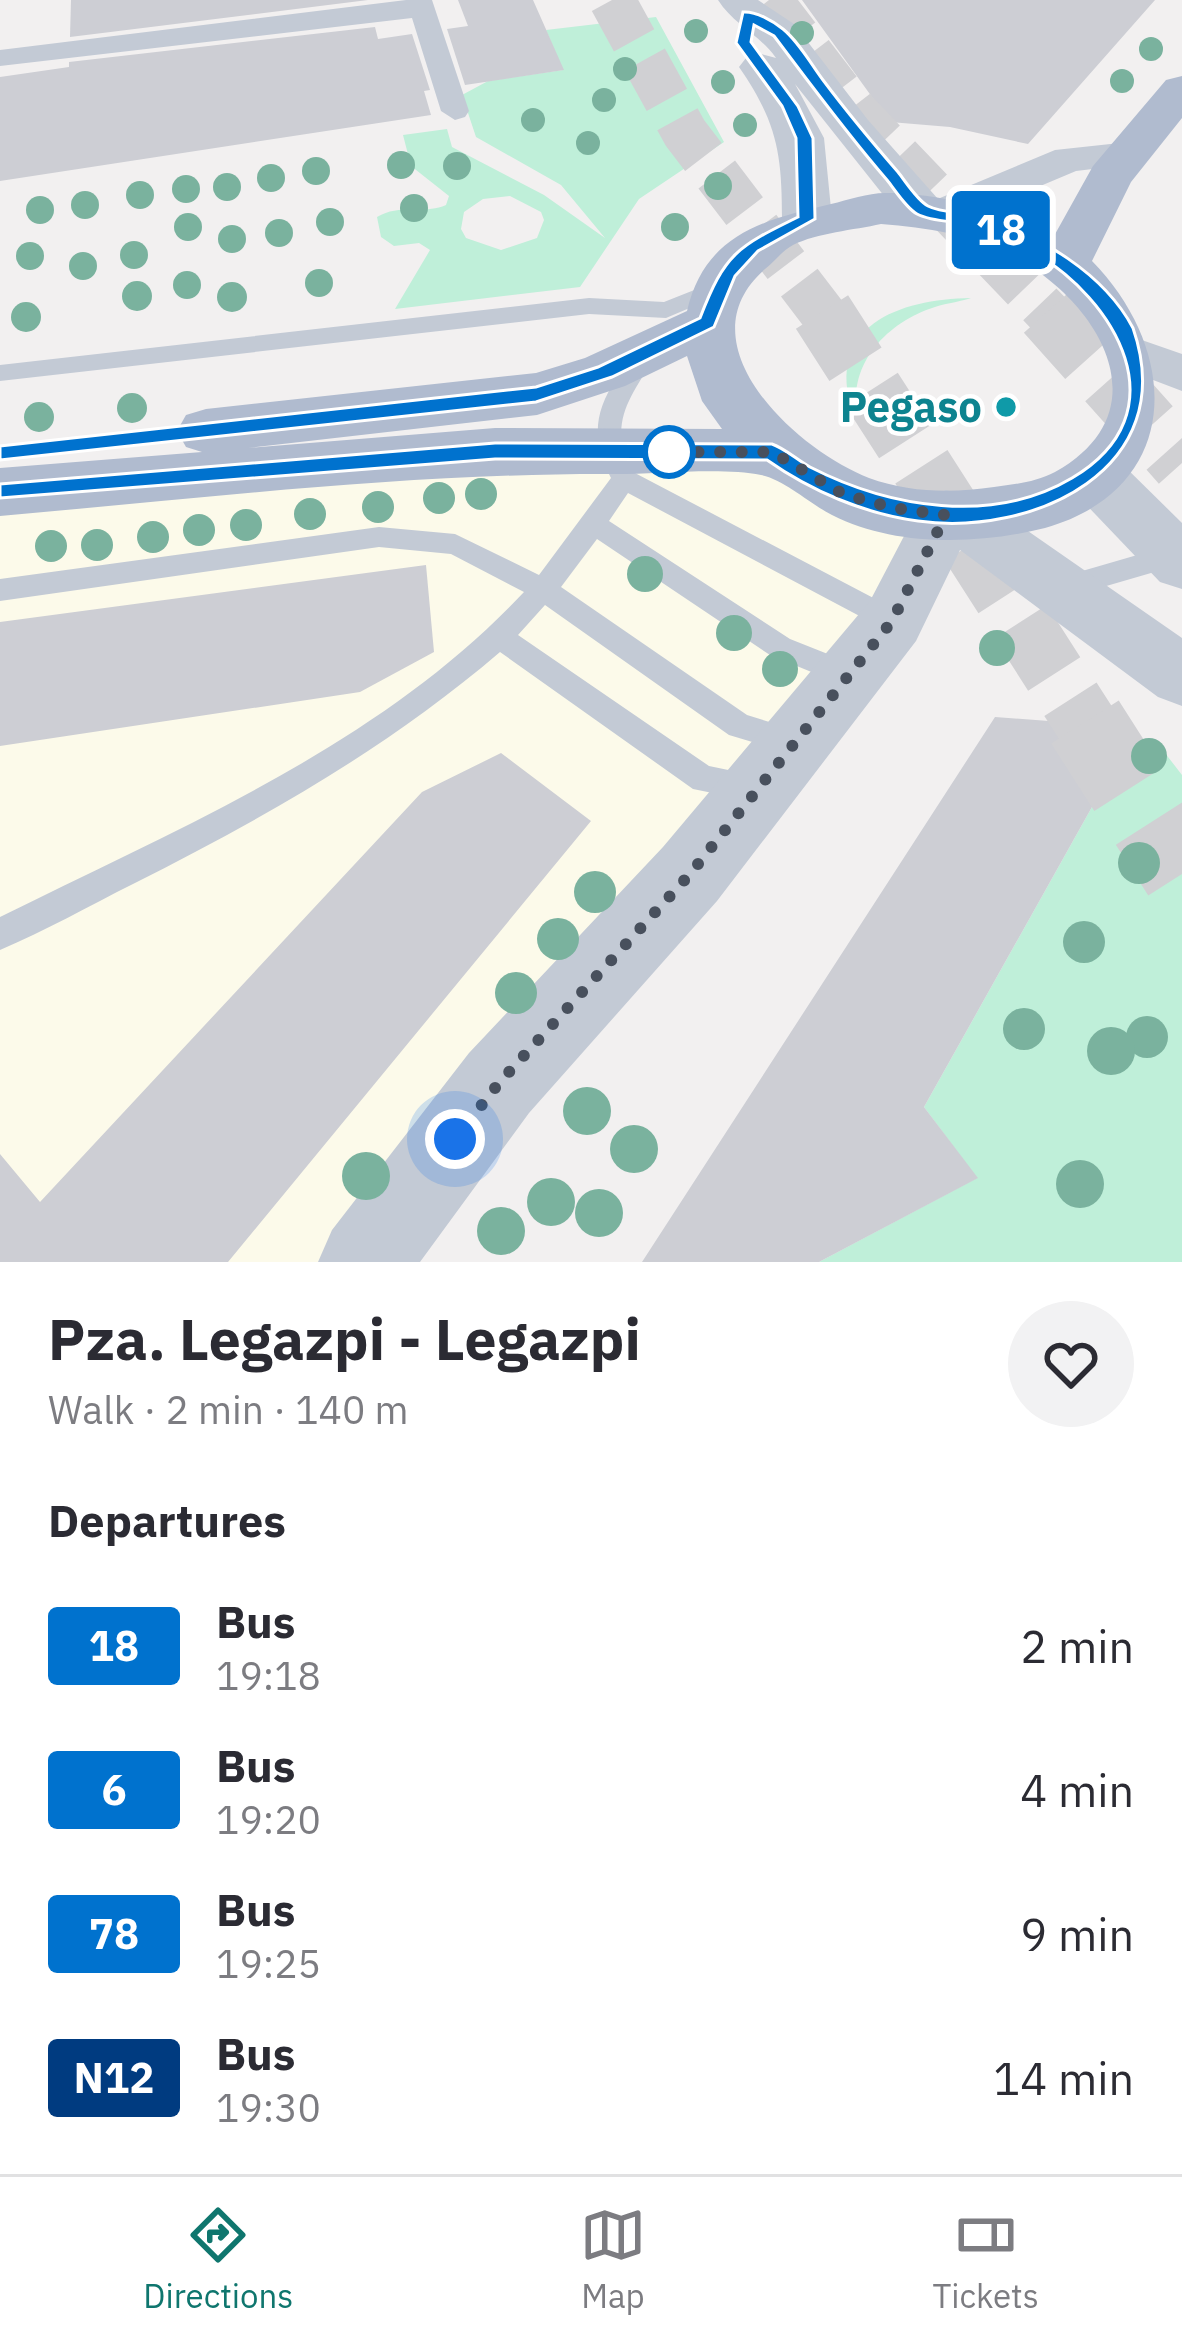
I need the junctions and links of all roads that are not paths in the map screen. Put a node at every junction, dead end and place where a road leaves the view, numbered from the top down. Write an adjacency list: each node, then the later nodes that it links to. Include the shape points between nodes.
1 (420, 4): 3 (street); 5 (street)
2 (743, 8): 7 (street, via 779,33 852,130); 8 (street, via 744,43 805,138)
3 (0, 58)
4 (1182, 89): 6 (main road)
5 (455, 111)
6 (1129, 154): 7 (street, via 1069,159); 9 (main road)
7 (932, 212): 8 (main road, via 881,208); 9 (main road, via 1007,232)
8 (807, 219): 10 (main road, via 752,247)
9 (1065, 263): 12 (main road)
10 (712, 305): 11 (main road); 13 (lane, via 589,306); 14 (main road, via 708,355 719,388)
11 (649, 351): 15 (main road, via 536,394); 16 (lane, via 607,414)
12 (1159, 364): 17 (main road, via 1142,388 1122,450)
13 (0, 374)
14 (772, 452): 16 (main road); 19 (main road, via 843,494)
15 (0, 454)
16 (615, 465): 18 (main road, via 495,451); 20 (lane); 25 (lane)
17 (1096, 476): 19 (main road, via 1036,506); 21 (street)
18 (0, 492)
19 (953, 515): 22 (street); 25 (street)
20 (597, 526): 24 (lane); 27 (lane, via 780,647)
21 (1180, 550): 22 (lane)
22 (1060, 588): 28 (street)
23 (0, 590): 24 (lane, via 379,537 455,544)
24 (544, 590): 26 (lane); 29 (lane, via 739,726)
25 (892, 621): 27 (street)
26 (501, 638): 29 (lane, via 703,779); 30 (lane, via 363,746)
27 (848, 675): 29 (street)
28 (1182, 676)
29 (777, 765): 31 (street)
30 (0, 934)
31 (433, 1168): 32 (street); 33 (street)
32 (364, 1262)
33 (406, 1262)

